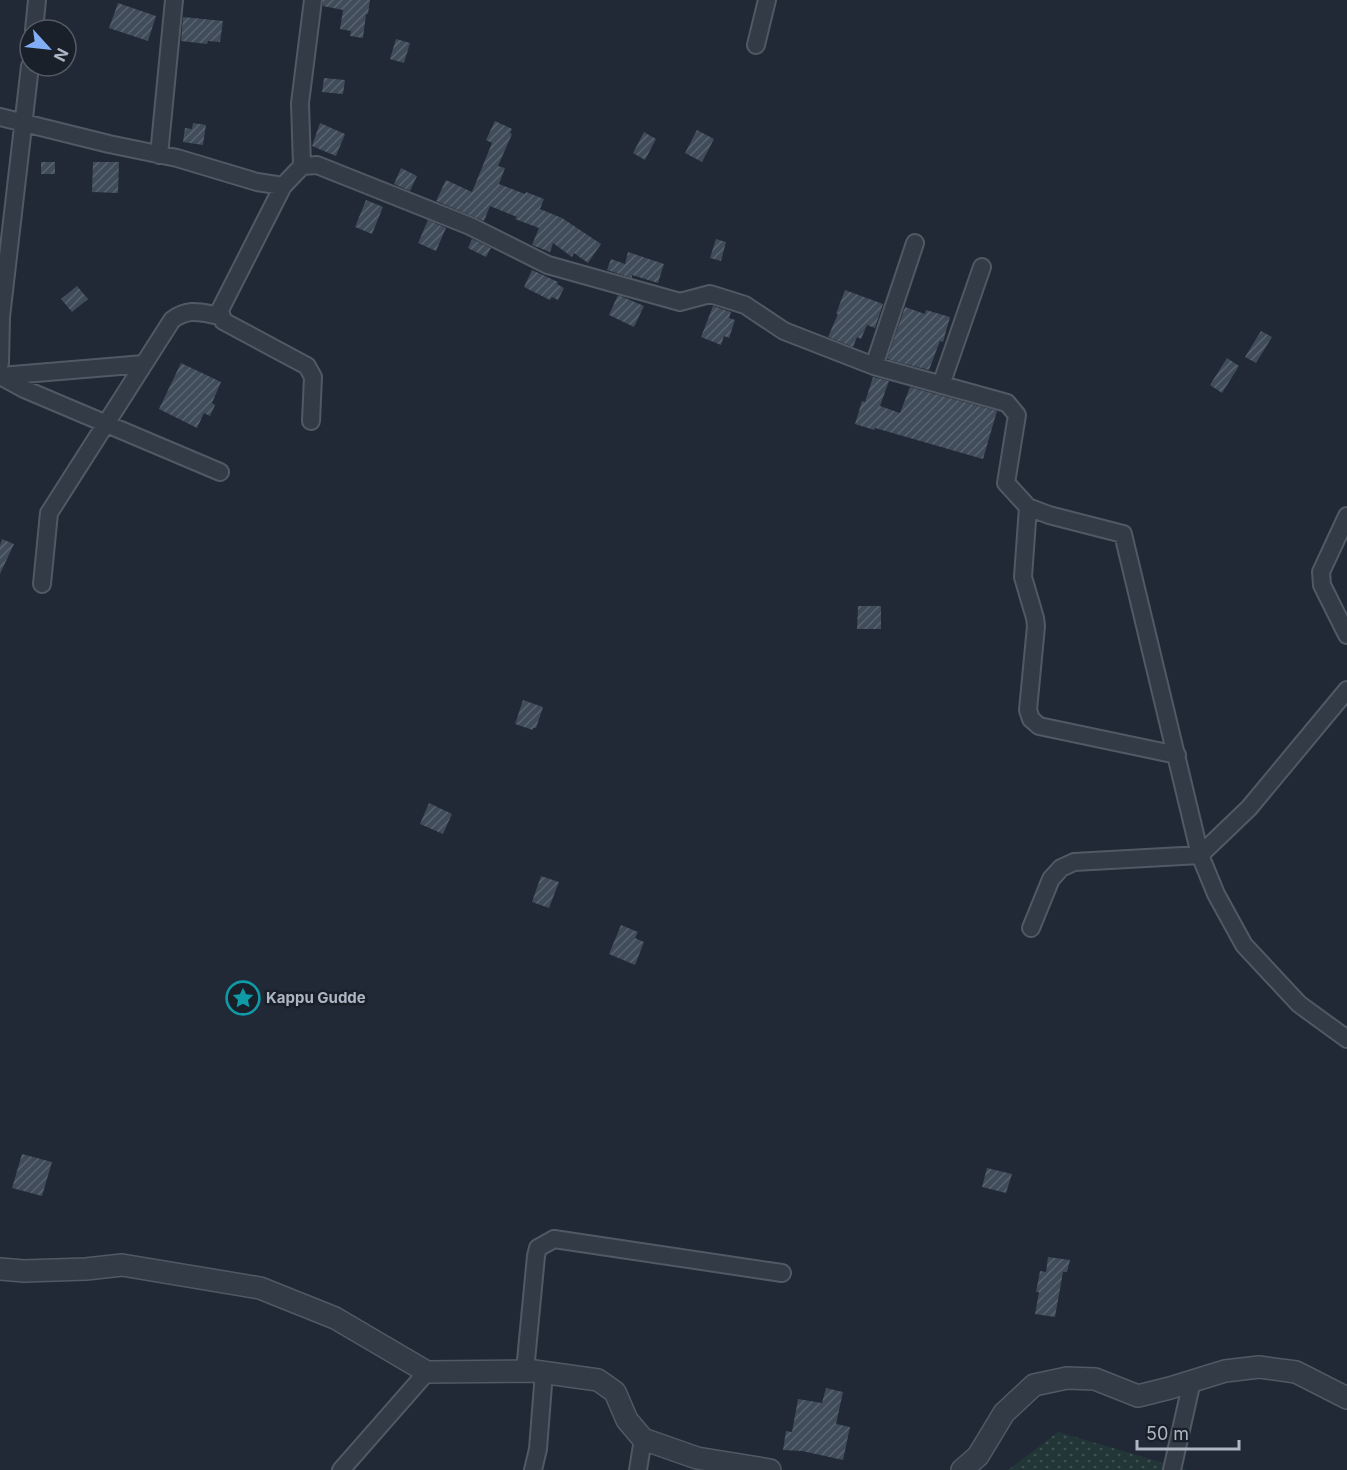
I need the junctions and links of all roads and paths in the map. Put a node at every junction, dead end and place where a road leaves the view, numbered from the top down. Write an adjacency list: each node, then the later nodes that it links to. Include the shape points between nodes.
1 (37, 0): 5 (street)
2 (174, 0): 10 (street)
3 (313, 0): 11 (street, via 300,103)
4 (767, 0): 6 (street)
5 (35, 18)
6 (756, 45)
7 (29, 78): 9 (street)
8 (0, 117): 9 (street)
9 (24, 122): 10 (street); 16 (street)
10 (159, 155): 12 (street)
11 (302, 166): 12 (street); 18 (street, via 317,165 470,226 548,265 680,302 710,294 745,305 784,331)
12 (283, 186): 15 (street, via 220,310)
13 (915, 243): 18 (street)
14 (982, 267): 20 (street)
15 (221, 316): 17 (street, via 183,312 172,320); 21 (street, via 223,321 307,366 313,377)
16 (0, 363)
17 (144, 364): 19 (street); 22 (street)
18 (874, 366): 20 (street)
19 (0, 376): 22 (street)
20 (941, 384): 24 (street, via 1007,403 1017,415 1006,483)
21 (311, 421)
22 (106, 424): 23 (street); 26 (street, via 49,513)
23 (220, 472)
24 (1028, 507): 29 (street, via 1123,534); 29 (street, via 1023,577 1036,626 1028,710 1031,719 1039,726)
25 (1347, 516): 27 (street, via 1321,572 1322,585)
26 (42, 584)
27 (1347, 634)
28 (1347, 690): 30 (street, via 1249,808)
29 (1177, 755): 30 (street)
30 (1200, 855): 31 (street, via 1074,862 1060,868 1051,879); 32 (street, via 1244,945 1299,1004)
31 (1031, 928)
32 (1347, 1039)
33 (0, 1269): 35 (street, via 122,1265 260,1288 335,1318)
34 (782, 1273): 36 (street, via 554,1239 538,1248 536,1256)
35 (427, 1372): 36 (street); 40 (street)
36 (535, 1372): 39 (street, via 598,1380 615,1392 627,1420); 41 (street, via 538,1449)
37 (1192, 1381): 38 (street, via 1225,1371 1259,1367 1296,1371); 44 (street, via 1138,1395 1095,1379 1067,1378 1034,1385 1004,1413 978,1456); 45 (street)
38 (1347, 1398)
39 (643, 1439): 42 (street); 43 (street, via 697,1458)
40 (341, 1470)
41 (533, 1470)
42 (638, 1470)
43 (770, 1470)
44 (962, 1470)
45 (1172, 1470)

